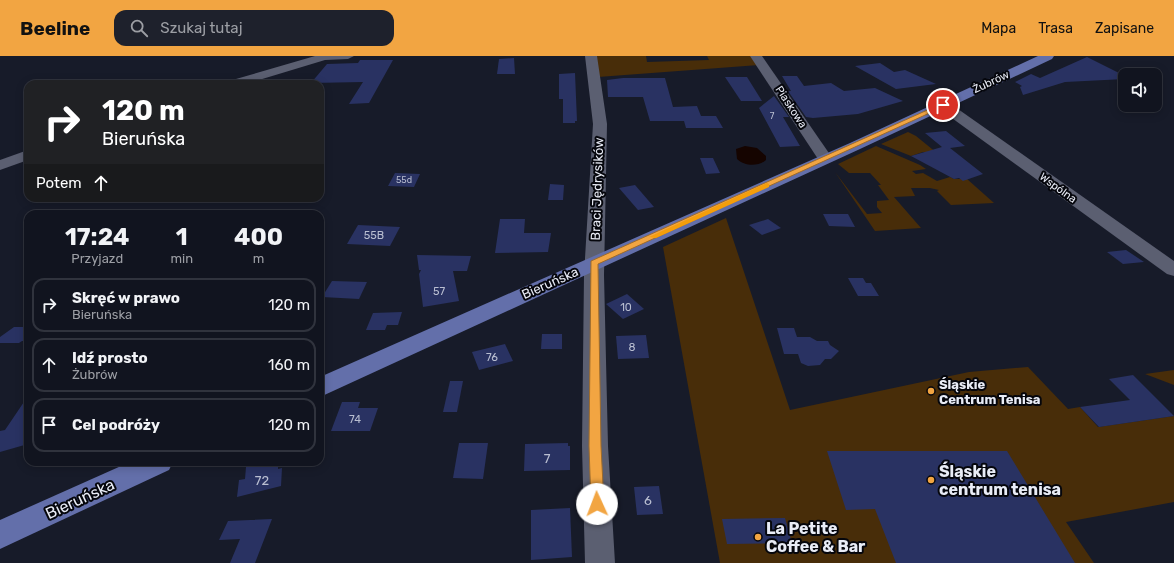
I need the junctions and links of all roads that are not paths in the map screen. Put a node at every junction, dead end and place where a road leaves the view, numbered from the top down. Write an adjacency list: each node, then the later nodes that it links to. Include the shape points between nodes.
1 (348, 56): 5 (street)
2 (591, 56): 11 (street, Braci Jędrysików, via 600,124)
3 (756, 56): 9 (street, Piaskowa)
4 (1048, 56): 7 (main road, Żubrów)
5 (325, 57): 6 (street)
6 (247, 80)
7 (943, 105): 9 (main road, Żubrów); 12 (street, Wspólna)
8 (24, 156): 10 (street)
9 (825, 159): 11 (main road, Bieruńska)
10 (0, 165)
11 (594, 263): 13 (main road, Bieruńska); 16 (street, Braci Jędrysików, via 595,446)
12 (1174, 270)
13 (324, 386)
14 (150, 466): 15 (main road, Bieruńska)
15 (0, 535)
16 (600, 563)

